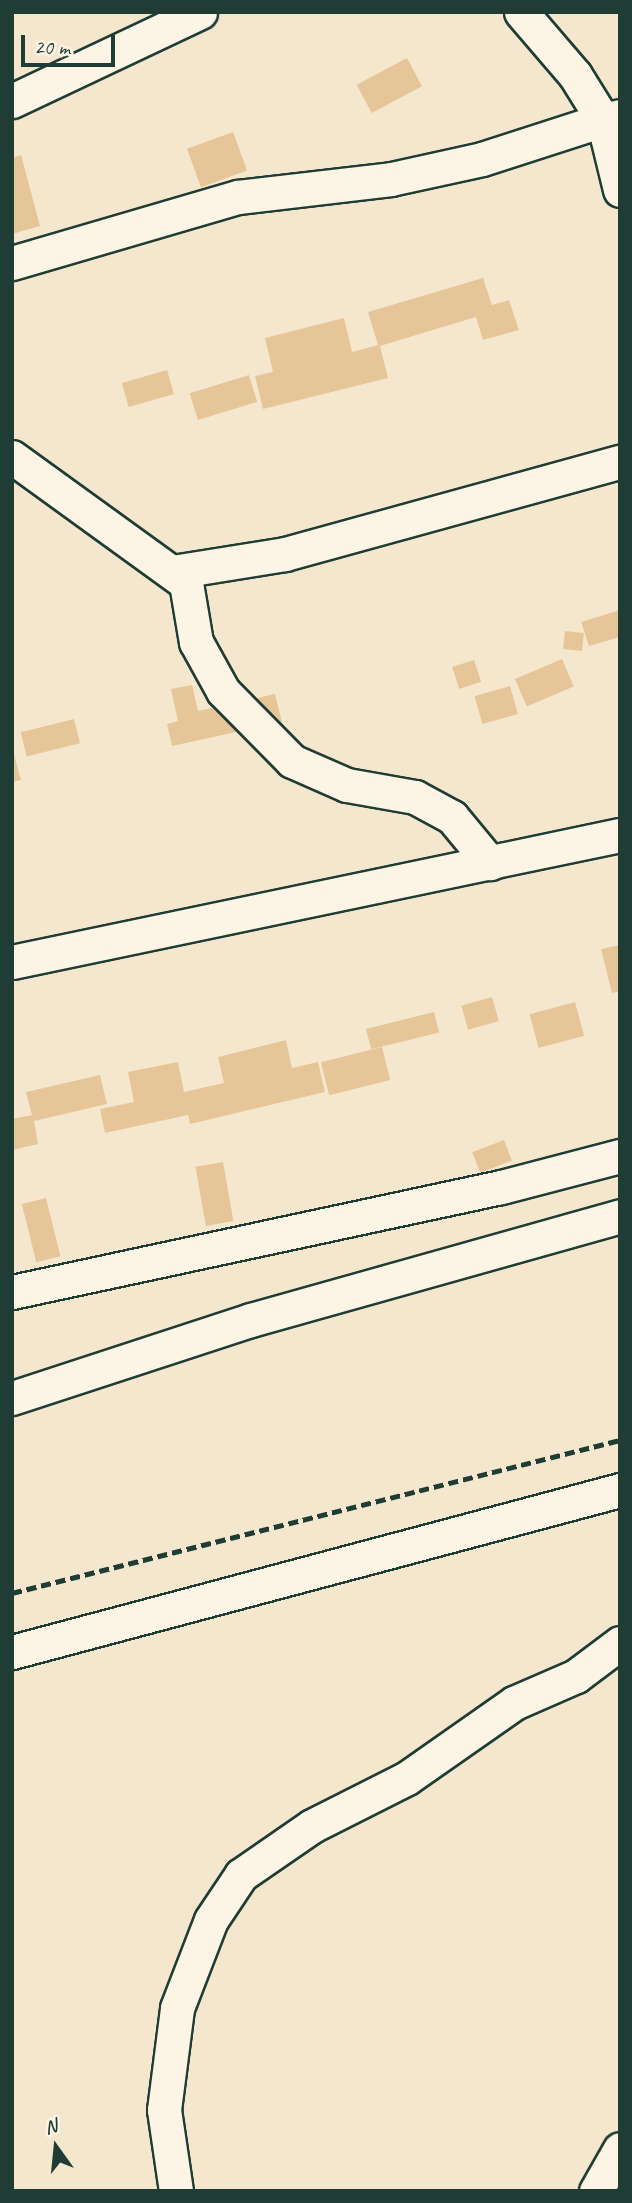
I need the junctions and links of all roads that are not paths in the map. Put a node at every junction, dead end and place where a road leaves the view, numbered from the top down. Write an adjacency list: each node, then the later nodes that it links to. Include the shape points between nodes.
1 (200, 12): 3 (street)
2 (521, 12): 4 (street)
3 (12, 101)
4 (611, 118): 5 (street); 6 (street, via 482,159 391,179 239,197)
5 (620, 190)
6 (12, 263)
7 (12, 457): 9 (street)
8 (620, 462): 9 (street, via 285,554)
9 (173, 572): 11 (street, via 186,583 196,642 223,691 292,761 347,785 415,797 452,817)
10 (620, 835): 11 (street)
11 (490, 863): 12 (street)
12 (12, 962)
13 (620, 1156): 15 (street)
14 (620, 1216): 16 (street, via 251,1320)
15 (12, 1292)
16 (12, 1398)
17 (620, 1490): 19 (street)
18 (620, 1643): 21 (street, via 576,1676 513,1703 407,1778 312,1826 241,1875 211,1920 177,2008 164,2110)
19 (12, 1652)
20 (620, 2149): 22 (street)
21 (176, 2191)
22 (596, 2191)

